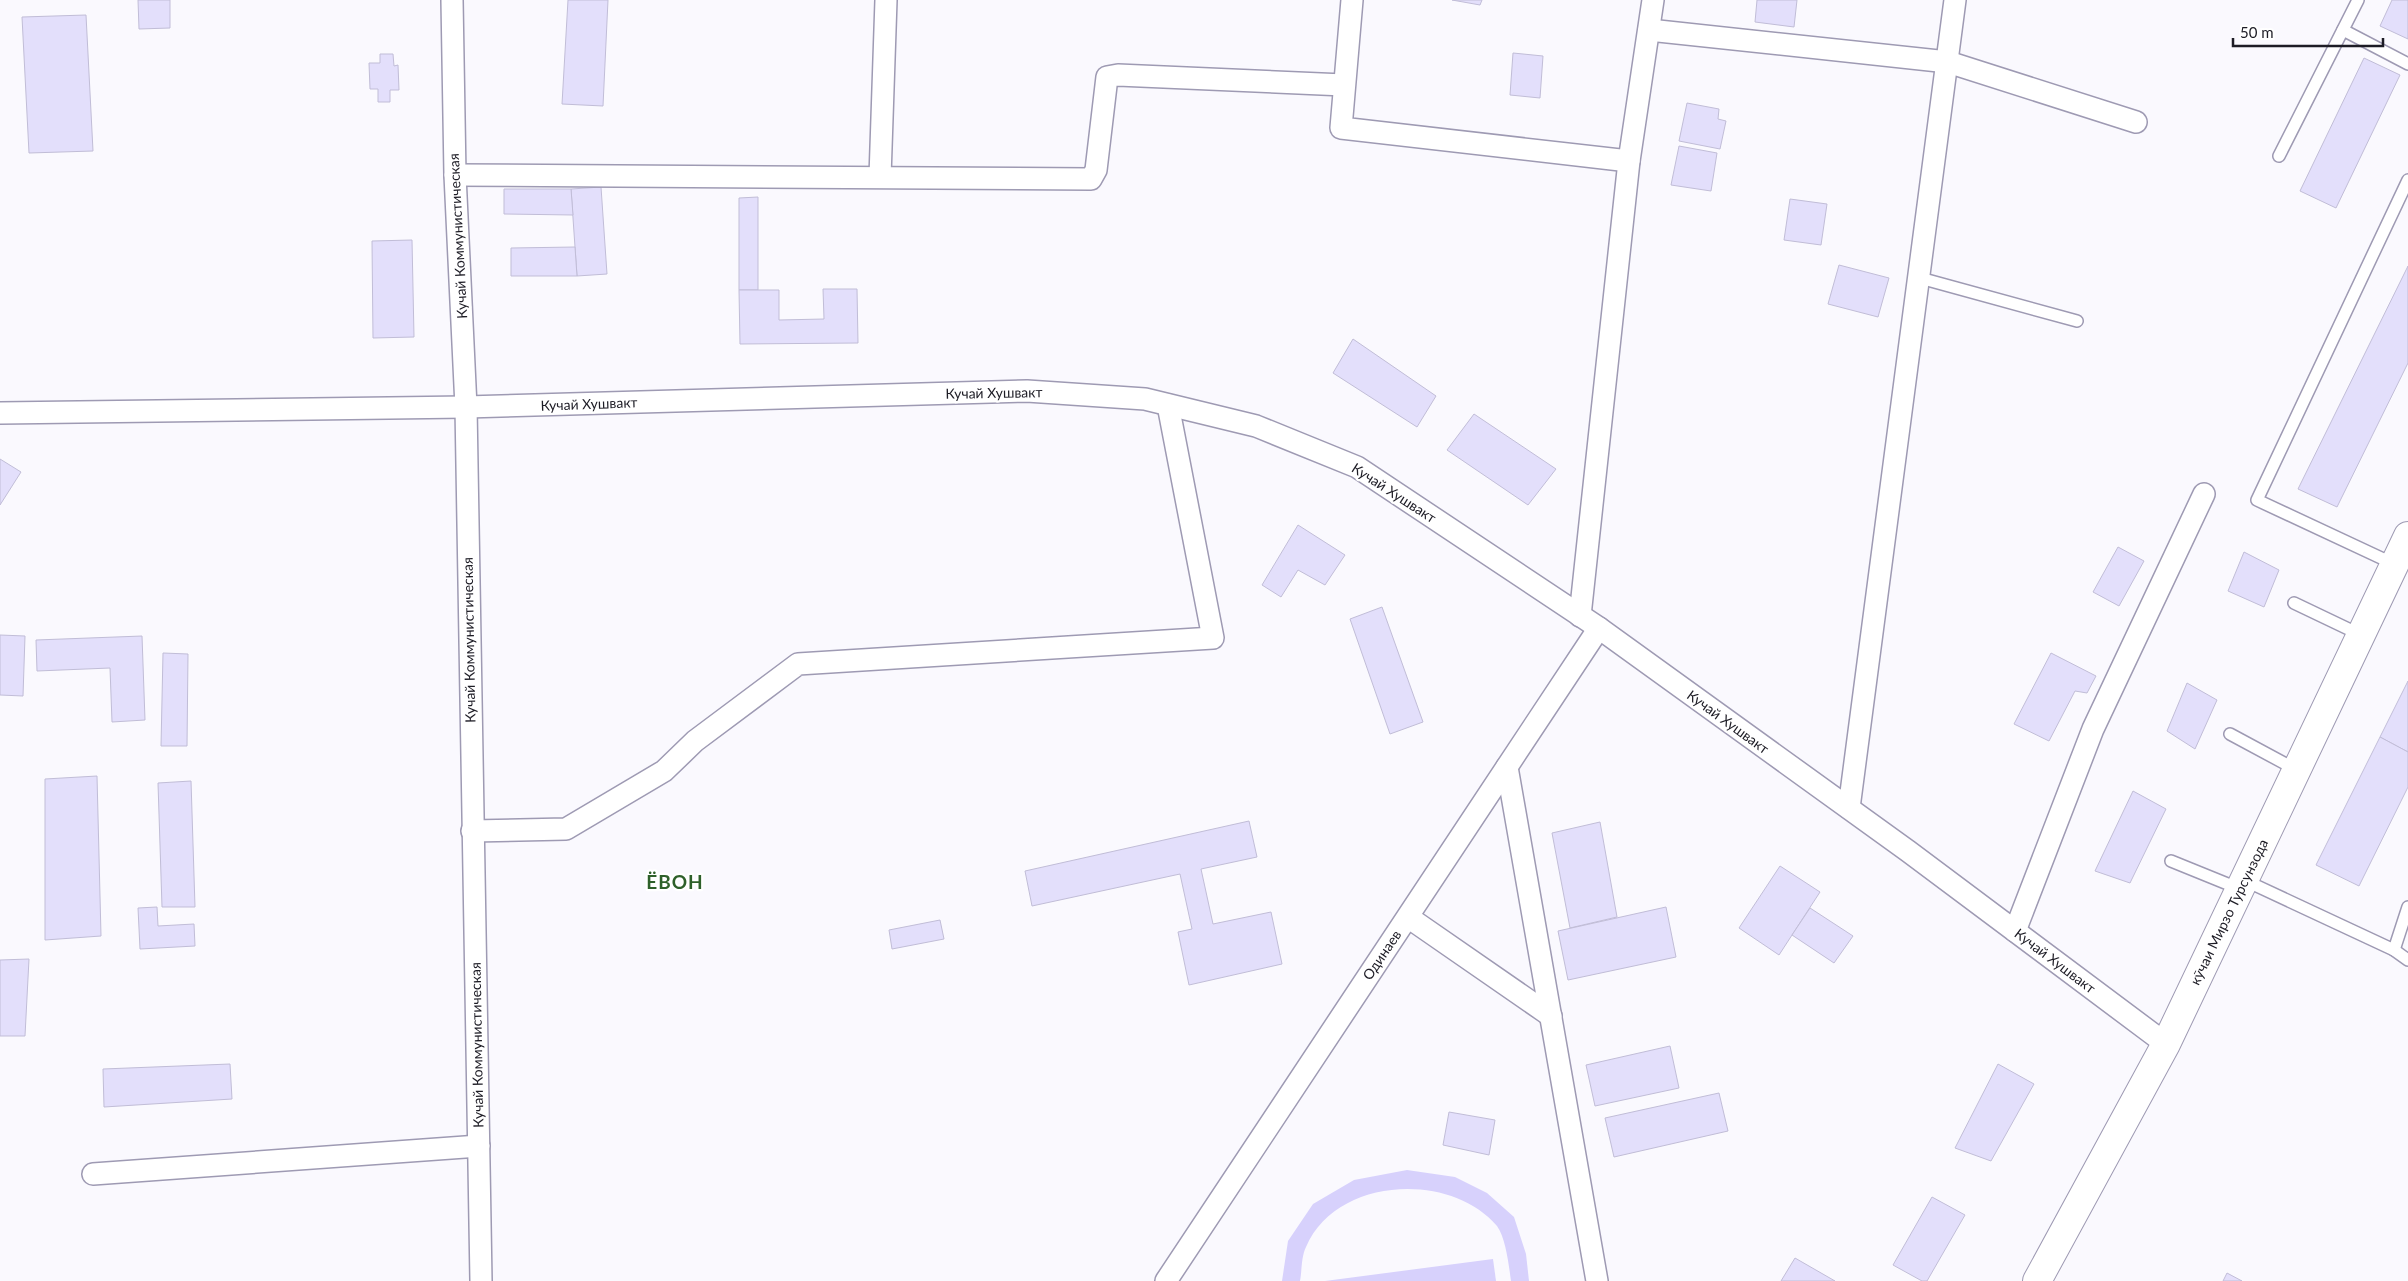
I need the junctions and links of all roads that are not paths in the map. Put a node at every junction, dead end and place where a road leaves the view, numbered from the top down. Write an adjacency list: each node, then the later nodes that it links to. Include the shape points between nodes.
1 (452, 0): 15 (street, Кучай Коммунистическая)
2 (886, 0): 16 (street)
3 (1352, 0): 11 (street)
4 (1653, 0): 7 (street)
5 (1955, 0): 9 (street)
6 (2358, 0): 8 (lane)
7 (1650, 30): 9 (street); 14 (street)
8 (2343, 30): 10 (lane); 13 (lane)
9 (1948, 62): 12 (street); 18 (street)
10 (2408, 64)
11 (1344, 85): 14 (street, via 1341,128); 16 (street, via 1107,77 1096,170 1091,179)
12 (2136, 122)
13 (2279, 156)
14 (1629, 161): 27 (street)
15 (455, 175): 16 (street); 21 (street, Кучай Коммунистическая)
16 (880, 177)
17 (2408, 180): 25 (lane, via 2257,500)
18 (1920, 278): 19 (lane); 33 (street)
19 (2076, 321)
20 (1168, 405): 21 (street, Кучай Хушвакт, via 1145,399 1027,391); 27 (street, Кучай Хушвакт, via 1256,426 1357,467); 34 (street, via 1213,638 798,664 695,741 664,771 566,828)
21 (466, 407): 22 (street, Кучай Хушвакт); 34 (street, Кучай Коммунистическая)
22 (0, 413)
23 (2204, 494): 39 (street, via 2093,729)
24 (2408, 536): 25 (street, кӯчаи Мирзо Турсунзода)
25 (2394, 564): 29 (street, кӯчаи Мирзо Турсунзода)
26 (2294, 603): 29 (lane)
27 (1580, 616): 28 (street, Кучай Хушвакт)
28 (1599, 628): 31 (street, Одинаев); 33 (street, Кучай Хушвакт)
29 (2361, 635): 32 (street, кӯчаи Мирзо Турсунзода)
30 (2230, 734): 32 (lane)
31 (1507, 767): 38 (street, Одинаев); 42 (street)
32 (2297, 770): 36 (street, кӯчаи Мирзо Турсунзода)
33 (1849, 808): 39 (street, Кучай Хушвакт)
34 (472, 832): 44 (street, Кучай Коммунистическая)
35 (2171, 861): 36 (lane)
36 (2242, 884): 40 (lane); 43 (street, кӯчаи Мирзо Турсунзода)
37 (2408, 908): 40 (lane)
38 (1408, 917): 42 (street); 47 (street, Одинаев)
39 (2015, 931): 43 (street, Кучай Хушвакт)
40 (2394, 950): 41 (lane)
41 (2408, 960)
42 (1551, 1016): 48 (street)
43 (2166, 1044): 49 (street, кӯчаи Мирзо Турсунзода)
44 (479, 1146): 45 (street); 46 (street, Кучай Коммунистическая)
45 (93, 1174)
46 (481, 1281)
47 (1166, 1281)
48 (1597, 1281)
49 (2037, 1281)

